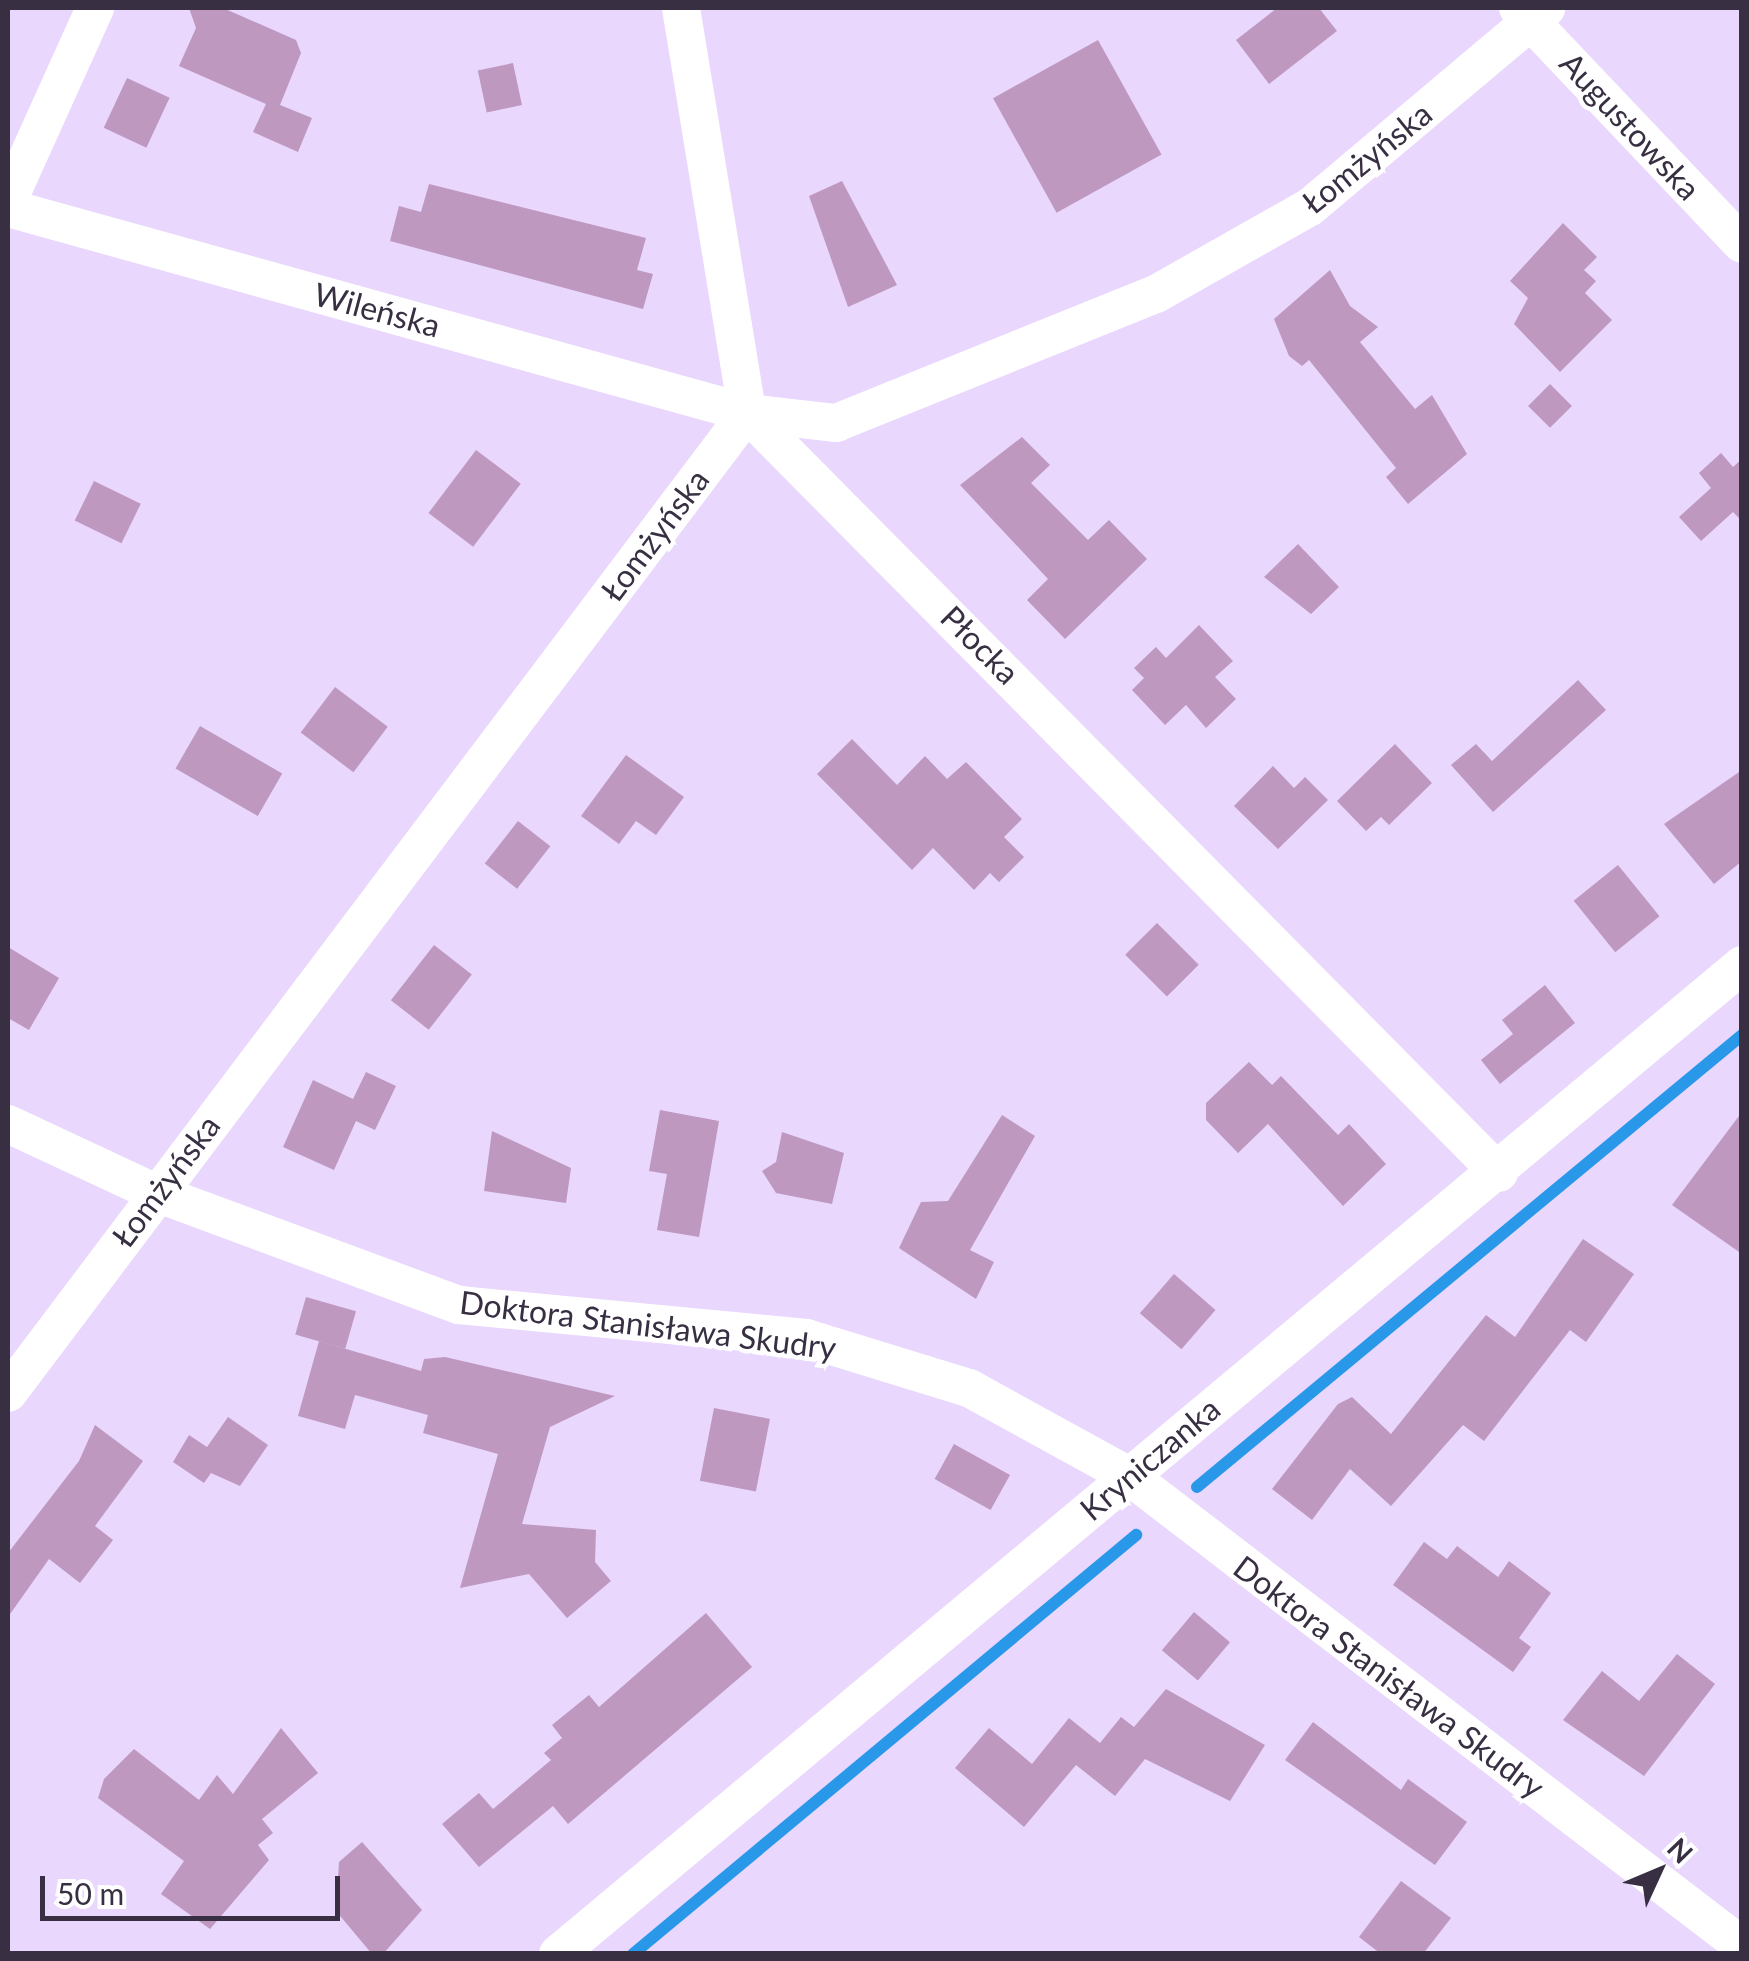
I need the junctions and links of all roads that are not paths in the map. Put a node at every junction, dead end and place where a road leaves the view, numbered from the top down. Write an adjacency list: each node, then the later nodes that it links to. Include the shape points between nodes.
1 (94, 8): 4 (street)
2 (681, 8): 6 (street)
3 (1532, 12): 5 (street, Augustowska); 6 (street, Łomżyńska, via 1310,206 1156,294 836,423)
4 (8, 205): 6 (street, Wileńska)
5 (1742, 244)
6 (747, 413): 9 (street, Płocka); 10 (street, Łomżyńska)
7 (1742, 966): 9 (street, Kryniczanka)
8 (8, 1124): 10 (street, Doktora Stanisława Skudry)
9 (1499, 1173): 12 (street, Kryniczanka)
10 (156, 1193): 11 (street, Łomżyńska); 12 (street, Doktora Stanisława Skudry, via 460,1305 806,1338 900,1362 969,1388)
11 (8, 1392)
12 (1128, 1476): 13 (street, Doktora Stanisława Skudry); 14 (street, Kryniczanka)
13 (1735, 1944)
14 (558, 1954)

